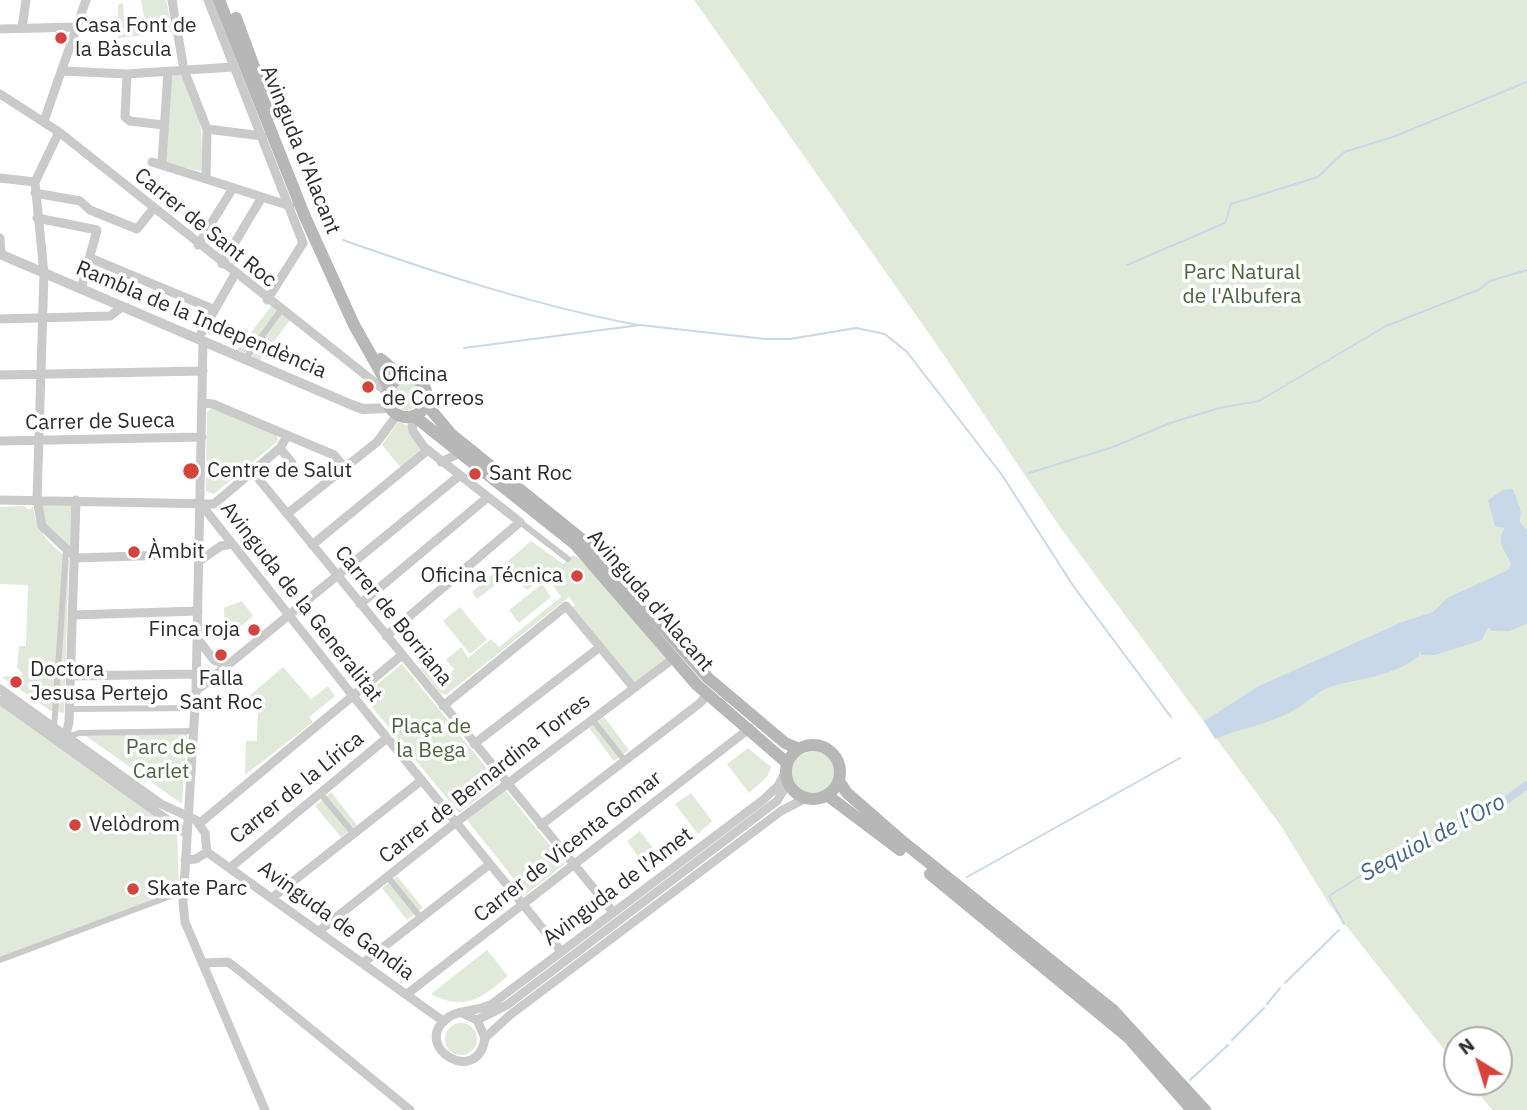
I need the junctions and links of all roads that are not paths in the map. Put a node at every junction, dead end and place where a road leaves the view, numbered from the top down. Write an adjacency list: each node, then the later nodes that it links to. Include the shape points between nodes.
1 (26, 0): 8 (street)
2 (86, 0): 7 (street)
3 (172, 0): 11 (street)
4 (208, 0): 10 (street, Avinguda d'Alacant)
5 (219, 0): 30 (main road, Avinguda d'Alacant)
6 (228, 0): 52 (main road, Avinguda d'Alacant, via 277,132 354,311 387,367)
7 (77, 27): 8 (street); 12 (street)
8 (22, 28): 9 (street)
9 (0, 29)
10 (233, 67): 11 (street); 20 (street, Avinguda d'Alacant)
11 (184, 69): 13 (street); 18 (street)
12 (62, 71): 14 (street); 16 (street)
13 (169, 72): 14 (street); 17 (street)
14 (127, 74): 17 (street, via 125,117)
15 (0, 94): 16 (street, Carrer de Sant Roc)
16 (44, 121): 19 (street, Carrer de Sant Roc)
17 (164, 125): 22 (street)
18 (207, 129): 20 (street); 24 (street)
19 (59, 132): 25 (street); 31 (street, Carrer de Sant Roc)
20 (261, 136): 29 (street, Avinguda d'Alacant)
21 (152, 162): 22 (street)
22 (164, 166): 24 (street)
23 (0, 178): 25 (street)
24 (205, 178): 26 (street)
25 (35, 182): 27 (street)
26 (233, 188): 28 (street); 34 (street)
27 (35, 193): 31 (street, via 80,201 90,210 137,229); 32 (street)
28 (262, 197): 29 (street); 37 (street)
29 (287, 205): 30 (street); 41 (street, Avinguda d'Alacant, via 303,243)
30 (301, 207): 53 (main road, Avinguda d'Alacant)
31 (153, 209): 34 (street, Carrer de Sant Roc)
32 (37, 218): 36 (street, via 97,230); 38 (street)
33 (0, 238): 35 (street)
34 (198, 245): 37 (street, Carrer de Sant Roc)
35 (1, 254): 38 (street, Rambla de la Independència)
36 (90, 258): 40 (street); 43 (street)
37 (222, 264): 39 (street, Carrer de Sant Roc)
38 (44, 274): 40 (street, Rambla de la Independència); 46 (street)
39 (235, 274): 41 (street, Carrer de Sant Roc); 43 (street)
40 (81, 289): 42 (street, Rambla de la Independència)
41 (267, 300): 44 (street, Carrer de Sant Roc)
42 (122, 307): 46 (street, via 110,316); 47 (street, Rambla de la Independència)
43 (215, 310): 47 (street)
44 (281, 310): 48 (street); 53 (street, Carrer de Sant Roc)
45 (0, 318): 46 (street)
46 (43, 318): 50 (street)
47 (201, 340): 48 (street, Rambla de la Independència); 49 (street)
48 (245, 359): 56 (street, Rambla de la Independència, via 352,405)
49 (203, 371): 50 (street); 54 (street)
50 (41, 374): 51 (street); 61 (street)
51 (0, 375)
52 (401, 377): 53 (main road); 55 (main road, via 414,377 424,385)
53 (388, 389): 56 (main road)
54 (202, 403): 58 (street); 59 (street)
55 (426, 404): 57 (main road); 112 (main road, Avinguda d'Alacant, via 452,435 595,550 708,678 785,743)
56 (393, 412): 57 (main road); 67 (street, via 377,442)
57 (413, 416): 63 (street, Avinguda d'Alacant, via 413,431); 64 (main road, Avinguda d'Alacant)
58 (287, 436): 62 (street); 67 (street, via 334,455)
59 (202, 437): 61 (street, Carrer de Sueca); 74 (street)
60 (0, 441): 61 (street, Carrer de Sueca)
61 (39, 441): 72 (street)
62 (280, 448): 66 (street); 68 (street)
63 (428, 450): 65 (street, Avinguda d'Alacant); 78 (street)
64 (460, 453): 65 (street); 92 (main road, Avinguda d'Alacant, via 575,544)
65 (441, 462): 69 (street, Avinguda d'Alacant)
66 (292, 463)
67 (346, 469): 75 (street)
68 (253, 472): 74 (street, via 214,504); 75 (street, Carrer de Borriana)
69 (460, 477): 70 (street, Avinguda d'Alacant); 83 (street)
70 (488, 497): 76 (street, Avinguda d'Alacant); 84 (street)
71 (0, 500): 72 (street)
72 (37, 500): 73 (street); 79 (street, via 42,526)
73 (76, 500): 74 (street); 81 (street)
74 (200, 503): 77 (street, Avinguda de la Generalitat); 80 (street)
75 (287, 514): 78 (street, Carrer de Borriana)
76 (520, 522): 82 (street, Avinguda d'Alacant); 88 (street)
77 (232, 544): 80 (street); 87 (street, Avinguda de la Generalitat)
78 (312, 545): 83 (street, Carrer de Borriana)
79 (66, 550): 81 (street); 106 (street)
80 (199, 557): 81 (street); 85 (street)
81 (76, 558): 86 (street)
82 (568, 559)
83 (337, 576): 84 (street, Carrer de Borriana); 87 (street)
84 (360, 604): 88 (street, Carrer de Borriana)
85 (198, 611): 86 (street); 89 (street)
86 (74, 615): 95 (street)
87 (290, 615): 93 (street); 100 (street, Avinguda de la Generalitat)
88 (386, 636): 91 (street, Carrer de Borriana)
89 (197, 638): 93 (street, via 214,660); 94 (street)
90 (600, 647): 96 (street); 102 (street, via 564,607); 111 (street)
91 (402, 656): 100 (street); 102 (street, Carrer de Borriana)
92 (674, 658): 96 (street, Carrer de Bernardina Torres); 99 (main road, Avinguda d'Alacant)
93 (226, 665): 98 (street)
94 (196, 674): 95 (street); 98 (street)
95 (71, 676): 104 (street)
96 (634, 687): 105 (street, Carrer de Bernardina Torres)
97 (0, 689): 106 (street)
98 (196, 691): 103 (street)
99 (708, 694): 107 (main road, Avinguda d'Alacant); 113 (street)
100 (353, 696): 110 (street, Avinguda de la Generalitat); 123 (street)
101 (0, 700): 126 (street)
102 (443, 706): 111 (street, Carrer de Borriana)
103 (195, 708): 104 (street); 108 (street)
104 (70, 709): 109 (street)
105 (592, 719): 113 (street); 117 (street, Carrer de Bernardina Torres)
106 (54, 728): 109 (street)
107 (750, 728): 114 (main road, Avinguda d'Alacant); 130 (street, Carrer de Vicenta Gomar)
108 (194, 731): 109 (street); 121 (street)
109 (66, 736): 121 (street, via 161,804)
110 (387, 737): 115 (street, Avinguda de la Generalitat); 118 (street, Carrer de la Lírica)
111 (474, 744): 117 (street, Carrer de Borriana)
112 (799, 749): 114 (main road); 116 (main road, via 808,745 826,748 838,763)
113 (625, 761): 124 (street)
114 (787, 773): 120 (main road); 136 (street, Avinguda de l'Amet, via 763,800); 145 (street, Avinguda de l'Amet, via 777,801 507,1005)
115 (422, 780): 122 (street, Avinguda de la Generalitat); 125 (street)
116 (839, 781): 119 (main road); 151 (main road, via 902,841 1114,1011)
117 (507, 784): 122 (street, Carrer de Bernardina Torres); 124 (street, Carrer de Borriana)
118 (320, 793): 125 (street); 131 (street, Carrer de la Lírica)
119 (827, 795): 120 (main road); 150 (main road, via 1106,1017)
120 (804, 799): 147 (street, Avinguda de l'Amet, via 781,811 509,1014)
121 (189, 816): 123 (street); 126 (street)
122 (456, 822): 129 (street, Avinguda de la Generalitat); 132 (street, Carrer de Bernardina Torres)
123 (200, 823): 127 (street, via 208,841)
124 (541, 825): 130 (street, Carrer de Borriana)
125 (354, 834): 134 (street)
126 (187, 835): 128 (street)
127 (207, 852): 128 (street); 131 (street, Avinguda de Gandia)
128 (185, 860): 133 (street)
129 (490, 864): 135 (street, Avinguda de la Generalitat); 137 (street)
130 (573, 864): 135 (street, Carrer de Vicenta Gomar); 136 (street, Carrer de Borriana)
131 (231, 867): 134 (street, Avinguda de Gandia)
132 (387, 876): 137 (street); 138 (street, Carrer de Bernardina Torres)
133 (184, 891): 140 (street); 142 (street, via 185,922)
134 (273, 897): 138 (street, Avinguda de Gandia)
135 (522, 904): 139 (street, Avinguda de la Generalitat); 143 (street, Carrer de Vicenta Gomar)
136 (613, 912): 139 (street, Avinguda de l'Amet)
137 (421, 918): 141 (street)
138 (319, 931): 141 (street, Avinguda de Gandia)
139 (561, 951): 144 (street, Avinguda de l'Amet, via 492,1004)
140 (0, 960)
141 (363, 963): 143 (street, Avinguda de Gandia)
142 (202, 964): 148 (street); 149 (street, via 228,962)
143 (407, 994): 146 (street, Avinguda de Gandia)
144 (461, 1013): 145 (street); 146 (street)
145 (477, 1020): 147 (street)
146 (443, 1021): 147 (street, via 439,1048 457,1062 472,1059 483,1048)
147 (485, 1038)
148 (265, 1110)
149 (410, 1110)
150 (1192, 1110)
151 (1205, 1110)

